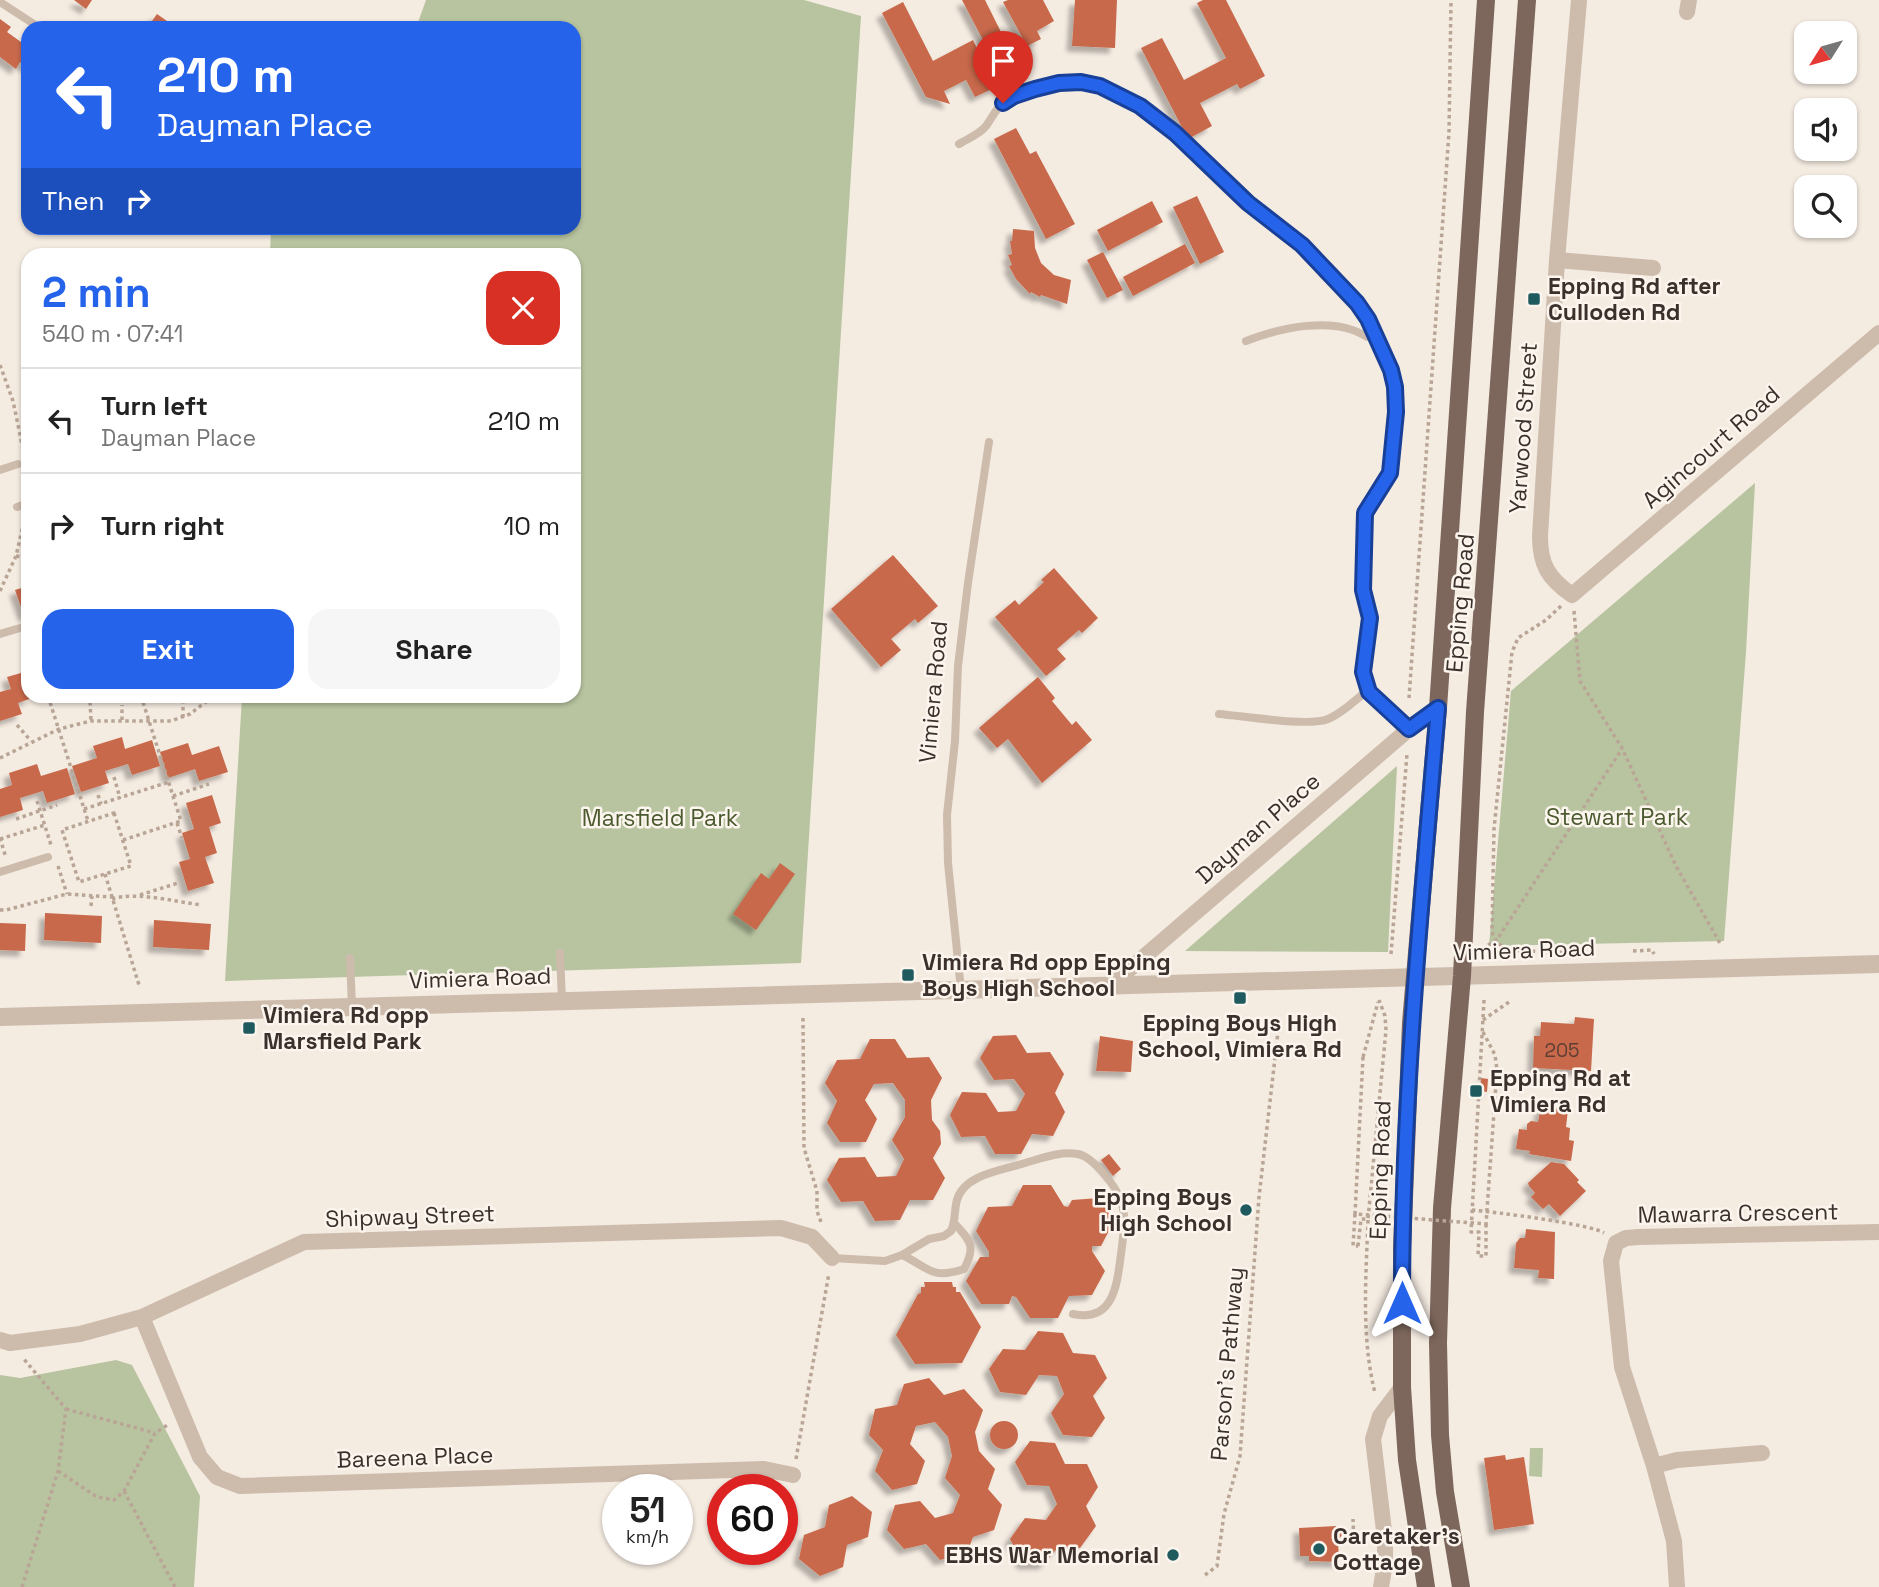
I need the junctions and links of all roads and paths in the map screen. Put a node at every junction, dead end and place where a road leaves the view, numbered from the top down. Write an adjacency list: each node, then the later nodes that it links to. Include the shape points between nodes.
1 (1451, 0): 26 (path, Epping Road, via 1449,132)
2 (1486, 0): 33 (main road, Epping Road)
3 (1527, 0): 88 (main road, Epping Road, via 1475,712)
4 (1578, 0): 8 (street, Yarwood Street)
5 (0, 2): 6 (lane)
6 (29, 21)
7 (959, 144): 11 (lane, via 984,129 1014,96 1059,83 1081,82 1120,95 1175,133 1248,203 1302,245 1357,303)
8 (1557, 260): 9 (street); 22 (street, Yarwood Street, via 1539,556 1558,584)
9 (1653, 268)
10 (1879, 333): 22 (street, Agincourt Road)
11 (1376, 334): 12 (lane, via 1367,337 1356,329 1306,327 1277,329); 25 (lane, via 1391,370 1396,412 1390,473 1368,506 1364,521 1363,590 1370,618 1363,672)
12 (1246, 341)
13 (0, 365): 14 (path)
14 (13, 401)
15 (989, 442): 92 (lane, Vimiera Road, via 960,652 947,815)
16 (18, 464): 17 (lane)
17 (0, 470)
18 (21, 506): 19 (lane)
19 (17, 507)
20 (16, 556): 21 (path)
21 (21, 557)
22 (1573, 595): 43 (path, via 1580,681); 78 (path, via 1518,638 1512,652 1494,829 1492,932)
23 (20, 628): 24 (lane)
24 (0, 634)
25 (1367, 690): 34 (lane, via 1326,720 1309,723); 41 (lane)
26 (1409, 698)
27 (50, 703): 40 (path)
28 (90, 703): 37 (path)
29 (143, 703): 38 (path)
30 (183, 703): 35 (path)
31 (205, 703): 35 (path)
32 (122, 705): 36 (path)
33 (1438, 708): 41 (street, Dayman Place); 89 (main road, Epping Road)
34 (1219, 714)
35 (183, 717): 38 (path)
36 (121, 720): 37 (path); 38 (path)
37 (91, 721): 40 (path)
38 (149, 722): 47 (path)
39 (17, 725): 42 (path)
40 (59, 729): 42 (path); 55 (path)
41 (1409, 729): 85 (path); 91 (street, Dayman Place)
42 (31, 741): 44 (path)
43 (1622, 748): 78 (path); 80 (path, via 1676,866)
44 (0, 758)
45 (114, 777): 52 (path)
46 (149, 779): 49 (path)
47 (169, 782): 49 (path); 51 (path)
48 (209, 784): 51 (path)
49 (152, 787): 52 (path)
50 (98, 795): 53 (path)
51 (173, 796): 58 (path, via 181,821)
52 (120, 798): 53 (path)
53 (101, 804): 55 (path)
54 (57, 805): 56 (path)
55 (84, 809): 57 (path)
56 (16, 818)
57 (88, 821): 62 (path, via 114,813); 66 (path, via 62,830 79,882)
58 (177, 823): 60 (path); 62 (path)
59 (45, 825): 61 (path)
60 (182, 838)
61 (0, 839): 64 (path)
62 (123, 840): 66 (path, via 131,866)
63 (48, 857): 65 (lane)
64 (7, 859)
65 (0, 872)
66 (104, 874): 71 (path)
67 (178, 883): 68 (path)
68 (137, 895): 71 (path); 73 (path)
69 (60, 896): 70 (path); 72 (path); 75 (path)
70 (92, 896): 71 (path); 74 (path)
71 (112, 898): 90 (path)
72 (60, 904)
73 (202, 905)
74 (91, 906)
75 (16, 908): 76 (path); 77 (path)
76 (0, 910)
77 (15, 915)
78 (1496, 941): 79 (path); 84 (path, via 1506,950)
79 (1488, 945)
80 (1721, 945)
81 (1652, 950): 82 (path)
82 (1627, 951)
83 (560, 953): 94 (lane)
84 (1579, 953)
85 (1391, 954)
86 (349, 958): 96 (lane)
87 (1879, 964): 88 (street, Vimiera Road)
88 (1462, 976): 89 (street, Vimiera Road); 130 (main road, Epping Road, via 1442,1208 1438,1343 1445,1492)
89 (1414, 978): 91 (street, Vimiera Road); 113 (main road, Epping Road, via 1402,1248)
90 (139, 985)
91 (1110, 986): 92 (street, Vimiera Road)
92 (961, 990): 94 (street, Vimiera Road)
93 (1484, 1000): 98 (path)
94 (562, 1001): 96 (street, Vimiera Road)
95 (1509, 1002): 98 (path)
96 (352, 1006): 97 (street, Vimiera Road)
97 (0, 1017)
98 (1483, 1020): 100 (path)
99 (1279, 1023): 125 (path, Parson's Pathway, via 1259,1197 1240,1456 1224,1514 1217,1566)
100 (1482, 1030): 101 (path); 105 (path, bridge, via 1497,1070)
101 (1472, 1210): 105 (path, via 1471,1231 1479,1232 1478,1256 1486,1256); 107 (path, via 1599,1230)
102 (1355, 1213): 103 (path, via 1353,1246 1358,1246 1361,1219); 103 (path, bridge, via 1363,1057 1379,1000 1386,1030); 105 (path, bridge)
103 (1368, 1219): 116 (path, via 1367,1362)
104 (954, 1224): 108 (lane, via 944,1236 929,1238); 108 (lane, via 969,1239 972,1254 964,1269 946,1275 929,1272); 110 (lane, via 961,1190 979,1176 1063,1153 1081,1154 1112,1184 1121,1201 1123,1233 1111,1300 1085,1317)
105 (1486, 1224)
106 (1879, 1232): 107 (street, Mawarra Crescent, via 1639,1237)
107 (1616, 1243): 119 (street, Mawarra Crescent, via 1611,1261 1622,1367)
108 (902, 1255): 109 (lane, via 885,1261)
109 (832, 1258): 111 (street, Shipway Street, via 812,1237 781,1228 304,1242)
110 (1073, 1314)
111 (142, 1317): 112 (street, Shipway Street, via 80,1334); 115 (street, Bareena Place)
112 (5, 1341): 114 (path)
113 (1402, 1387): 116 (street); 129 (main road, Epping Road, via 1407,1460)
114 (66, 1409): 117 (path); 120 (path)
115 (182, 1416): 117 (path); 121 (street, Bareena Place, via 208,1468 240,1486 764,1469)
116 (1380, 1416): 128 (street, via 1373,1439 1385,1539)
117 (155, 1433): 122 (path)
118 (1762, 1453): 119 (street)
119 (1654, 1466): 131 (street, Mawarra Crescent, via 1674,1541)
120 (58, 1471): 122 (path, via 103,1500 114,1500); 126 (path)
121 (788, 1474)
122 (124, 1491): 127 (path)
123 (1353, 1519): 124 (path, via 1354,1542)
124 (1339, 1542)
125 (1205, 1575)
126 (22, 1587)
127 (175, 1587)
128 (1381, 1587)
129 (1426, 1587)
130 (1461, 1587)
131 (1677, 1587)

